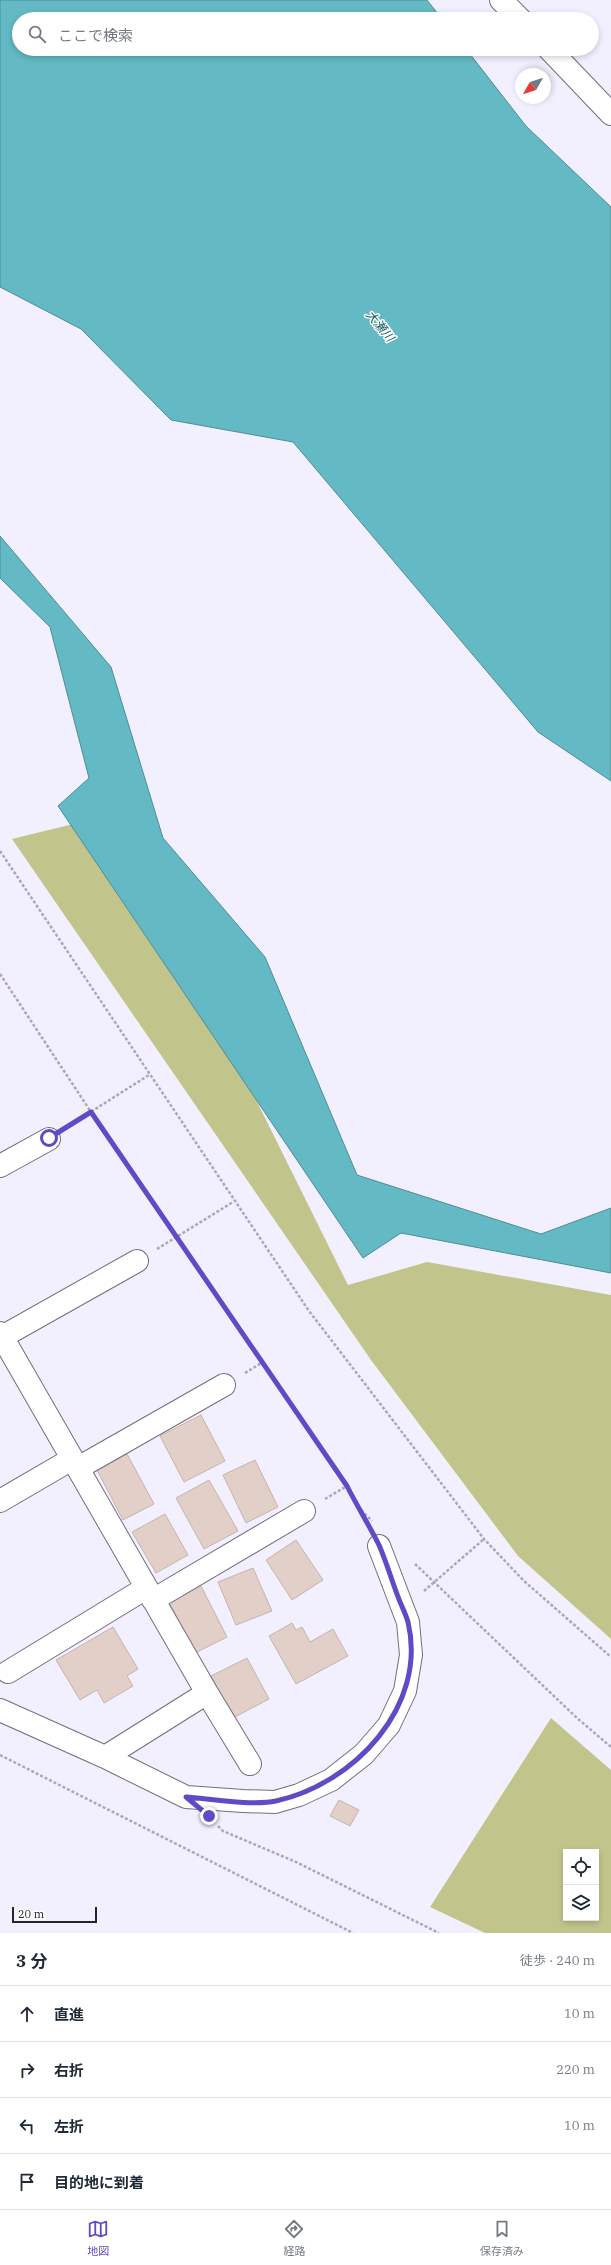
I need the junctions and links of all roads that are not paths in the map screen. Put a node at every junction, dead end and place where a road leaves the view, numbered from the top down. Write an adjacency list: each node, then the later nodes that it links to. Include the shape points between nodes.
1 (501, 0): 2 (street)
2 (513, 12)
3 (556, 56): 4 (street)
4 (611, 114)
5 (49, 1138): 6 (street)
6 (0, 1166)
7 (137, 1261): 8 (street)
8 (1, 1336): 10 (street)
9 (224, 1385): 10 (street)
10 (75, 1464): 11 (street); 14 (street)
11 (0, 1501)
12 (304, 1511): 14 (street)
13 (379, 1546): 18 (street, via 408,1622 411,1655 405,1691 389,1725 364,1754 331,1780 299,1795 275,1802 186,1797)
14 (150, 1594): 15 (street); 16 (street)
15 (8, 1672)
16 (207, 1693): 18 (street); 19 (street)
17 (0, 1710): 18 (street)
18 (105, 1757)
19 (250, 1764)

